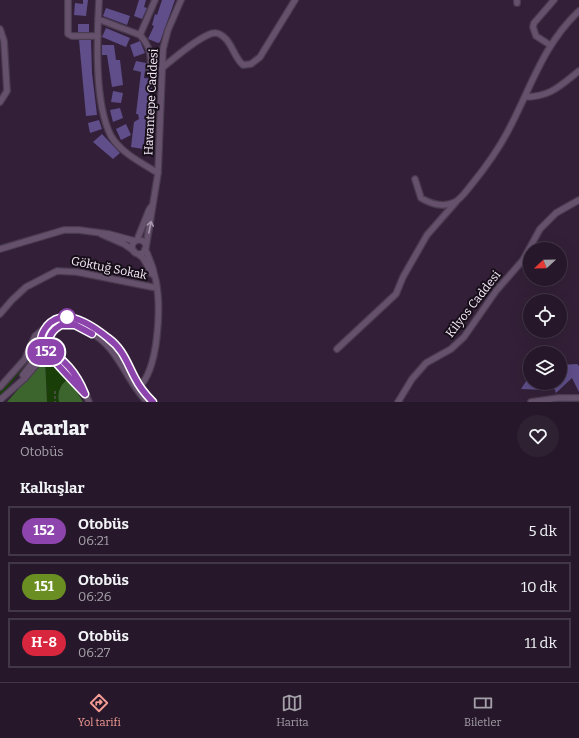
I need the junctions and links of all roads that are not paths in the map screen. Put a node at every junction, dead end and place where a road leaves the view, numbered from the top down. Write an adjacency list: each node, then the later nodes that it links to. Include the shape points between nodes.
1 (68, 0): 11 (street, via 68,34)
2 (99, 0): 8 (street)
3 (155, 0): 10 (street)
4 (181, 0): 13 (street, Havantepe Caddesi, via 168,30 163,49)
5 (295, 0): 13 (street, via 256,62 243,65 227,40 214,33 196,42)
6 (554, 0): 12 (street, via 533,27 536,36)
7 (579, 11): 12 (street)
8 (98, 19): 10 (street); 11 (street)
9 (0, 29): 17 (street, via 4,41 7,91)
10 (140, 35): 15 (street, via 150,52)
11 (98, 36): 18 (street, via 97,70 101,105 111,136 121,148)
12 (550, 44): 16 (street)
13 (162, 69): 18 (street, Havantepe Caddesi)
14 (579, 71): 16 (street, via 554,91 539,97)
15 (149, 72)
16 (525, 97): 21 (street, via 508,132 484,171)
17 (0, 102)
18 (158, 173): 22 (street, Havantepe Caddesi)
19 (415, 179): 21 (street, via 421,198 427,202 439,206)
20 (579, 200): 43 (street, Kilyos Caddesi, via 556,213 540,229 524,260 496,290 464,337 451,349 426,363 412,379)
21 (457, 202): 32 (street, via 427,235 396,294)
22 (151, 207): 24 (street, Havantepe Caddesi); 25 (street, Havantepe Caddesi, one-way to 22)
23 (99, 233): 24 (street); 26 (street, via 64,230); 27 (street, via 124,244)
24 (136, 240): 25 (street, via 142,241); 27 (street, via 132,245)
25 (146, 248): 27 (street, via 142,253); 28 (street)
26 (0, 249)
27 (136, 253): 28 (street)
28 (155, 277): 29 (street)
29 (157, 288): 30 (street, Göktuğ Sokak, via 77,272 57,271 26,286); 36 (street, via 158,329 155,349 150,368)
30 (0, 314)
31 (45, 341): 33 (street); 34 (street); 35 (street, via 36,342 31,347 25,359); 36 (street, via 61,325 75,325 110,347); 36 (street, via 45,328 53,321 72,317 87,324 118,346 125,356); 37 (street, via 81,383)
32 (337, 349)
33 (47, 352): 34 (street); 37 (street)
34 (22, 379): 39 (street)
35 (0, 387)
36 (138, 389): 41 (street); 42 (street)
37 (85, 394): 40 (street)
38 (579, 398): 44 (street)
39 (0, 400)
40 (89, 402)
41 (146, 402)
42 (153, 402)
43 (398, 402)
44 (531, 402)

